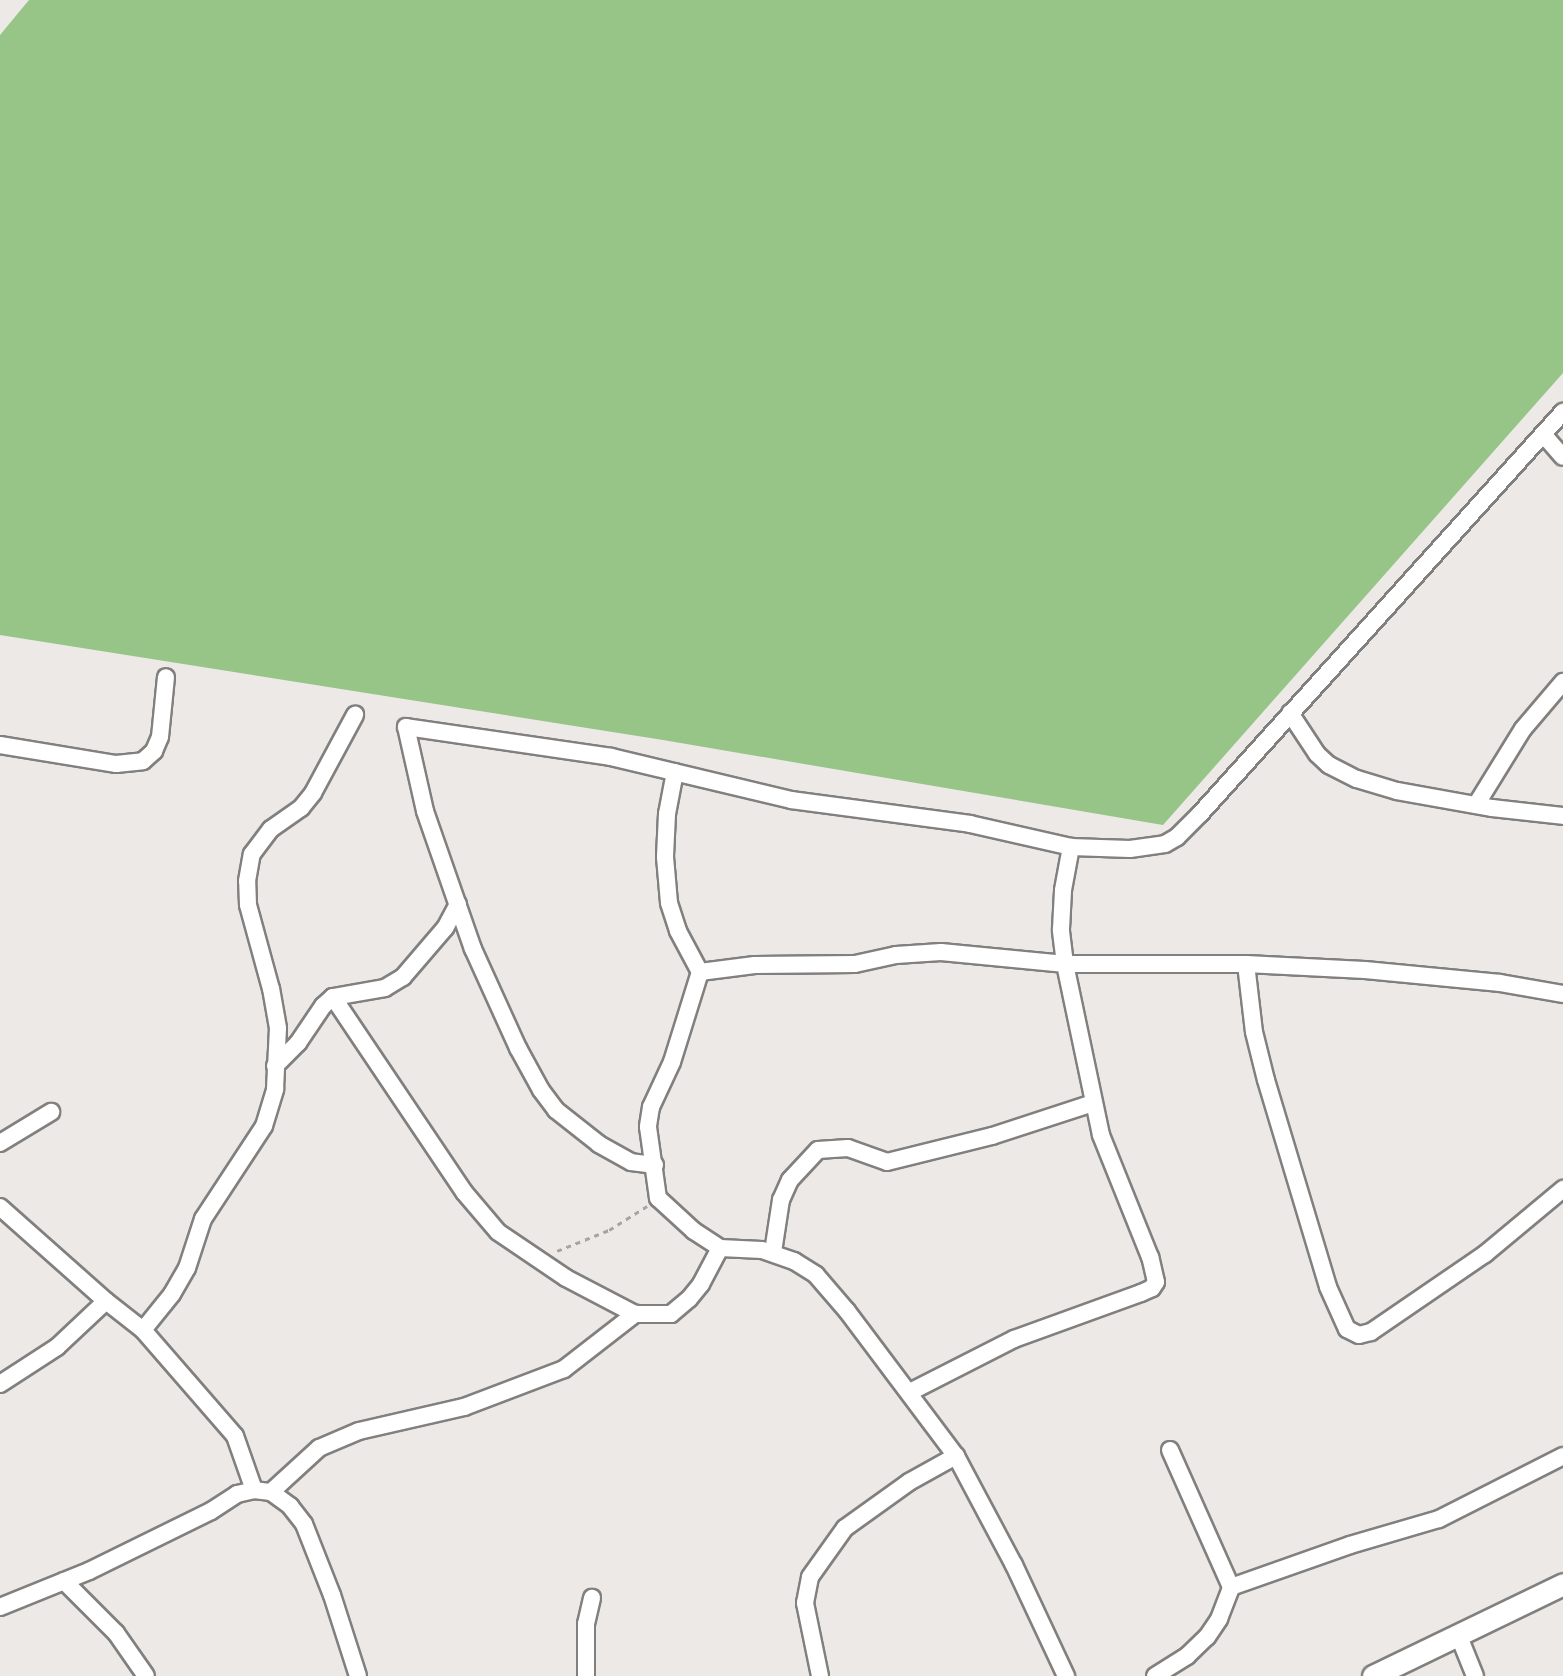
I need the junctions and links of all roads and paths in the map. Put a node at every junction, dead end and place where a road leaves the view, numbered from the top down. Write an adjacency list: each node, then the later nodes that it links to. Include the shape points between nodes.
1 (1563, 412): 2 (street)
2 (1543, 434): 3 (street); 6 (street)
3 (1563, 457)
4 (166, 677): 8 (street, via 160,737 155,751 143,761 116,764)
5 (1563, 682): 10 (street, via 1524,729)
6 (1290, 713): 10 (street, via 1317,754 1357,779); 12 (street, via 1177,837 1150,848)
7 (355, 715): 19 (street, via 313,793 271,830 252,854 248,905 278,1028)
8 (0, 745)
9 (675, 772): 12 (street, via 791,800 970,824); 13 (street, via 611,757 406,727 425,811); 16 (street, via 665,857 669,903)
10 (1476, 805): 11 (street)
11 (1563, 816)
12 (1071, 847): 14 (street, via 1062,903)
13 (458, 904): 18 (street, via 445,928 403,977 385,988); 23 (street, via 518,1048 556,1110 631,1162)
14 (1065, 964): 15 (street); 16 (street, via 941,952 855,964 755,965); 20 (street)
15 (1246, 964): 17 (street, via 1365,970); 24 (street, via 1254,1032 1266,1080 1328,1287 1347,1329 1359,1335 1371,1332 1485,1254)
16 (700, 972): 23 (street, via 672,1062 652,1107 648,1127)
17 (1563, 994)
18 (333, 997): 19 (street); 29 (street, via 464,1192 498,1232)
19 (275, 1066): 32 (street, via 272,1105 264,1126 203,1219 177,1285)
20 (1093, 1103): 28 (street, via 992,1136 887,1162 848,1148 818,1150 790,1180 781,1200); 34 (street, via 1156,1282 1141,1293 1014,1339)
21 (51, 1112): 22 (street)
22 (0, 1143)
23 (655, 1164): 25 (street)
24 (1563, 1189)
25 (658, 1198): 27 (street); 29 (path, via 609,1230)
26 (0, 1208): 30 (street)
27 (720, 1248): 28 (street); 31 (street, via 701,1284 671,1314)
28 (773, 1252): 34 (street, via 816,1275)
29 (536, 1259): 31 (street)
30 (106, 1301): 32 (street); 33 (street, via 57,1347)
31 (635, 1314): 39 (street, via 564,1369 464,1407 359,1431 319,1448)
32 (143, 1330): 38 (street, via 235,1436)
33 (0, 1384)
34 (910, 1392): 36 (street)
35 (1170, 1450): 42 (street)
36 (956, 1456): 49 (street, via 909,1482 845,1528 810,1577 805,1603); 50 (street, via 1014,1564)
37 (1563, 1456): 42 (street, via 1439,1519)
38 (254, 1490): 39 (street); 40 (street, via 237,1494)
39 (271, 1492): 47 (street, via 304,1524)
40 (64, 1581): 44 (street); 46 (street, via 116,1633)
41 (1563, 1584): 45 (street)
42 (1231, 1587): 51 (street, via 1207,1637)
43 (592, 1598): 48 (street, via 586,1624)
44 (0, 1607)
45 (1458, 1634): 52 (street); 53 (street)
46 (146, 1676)
47 (358, 1676)
48 (586, 1676)
49 (820, 1676)
50 (1066, 1676)
51 (1155, 1676)
52 (1373, 1676)
53 (1475, 1676)

